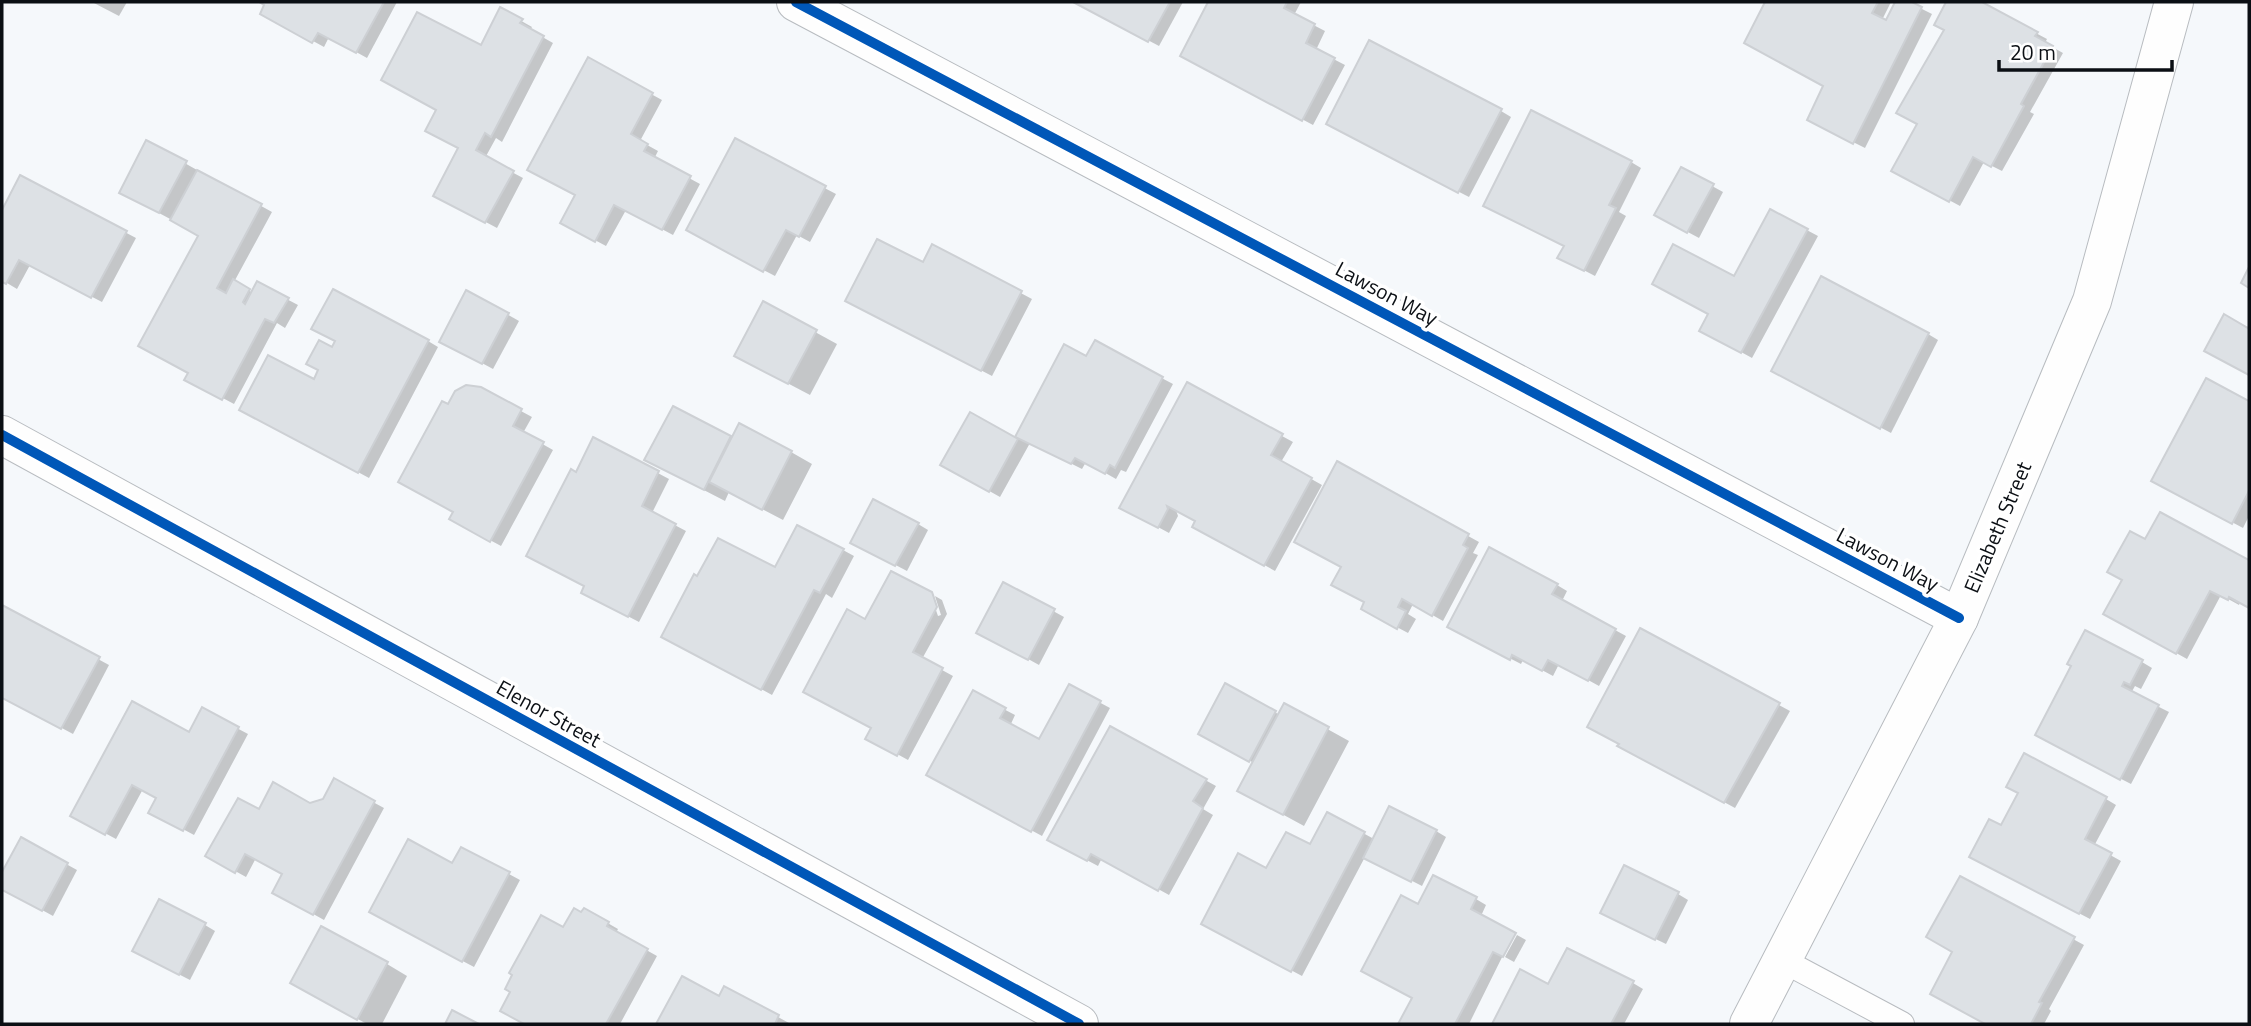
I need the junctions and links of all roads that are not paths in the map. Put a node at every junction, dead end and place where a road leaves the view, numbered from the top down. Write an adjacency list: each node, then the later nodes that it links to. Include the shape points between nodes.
1 (796, 2): 4 (street, Lawson Way)
2 (2174, 2): 4 (street, Elizabeth Street, via 2092,301)
3 (2, 435): 6 (street, Elenor Street)
4 (1959, 618): 5 (street, Elizabeth Street)
5 (1782, 960): 7 (street, Elizabeth Street); 8 (lane)
6 (1079, 1024)
7 (1749, 1024)
8 (1902, 1024)

